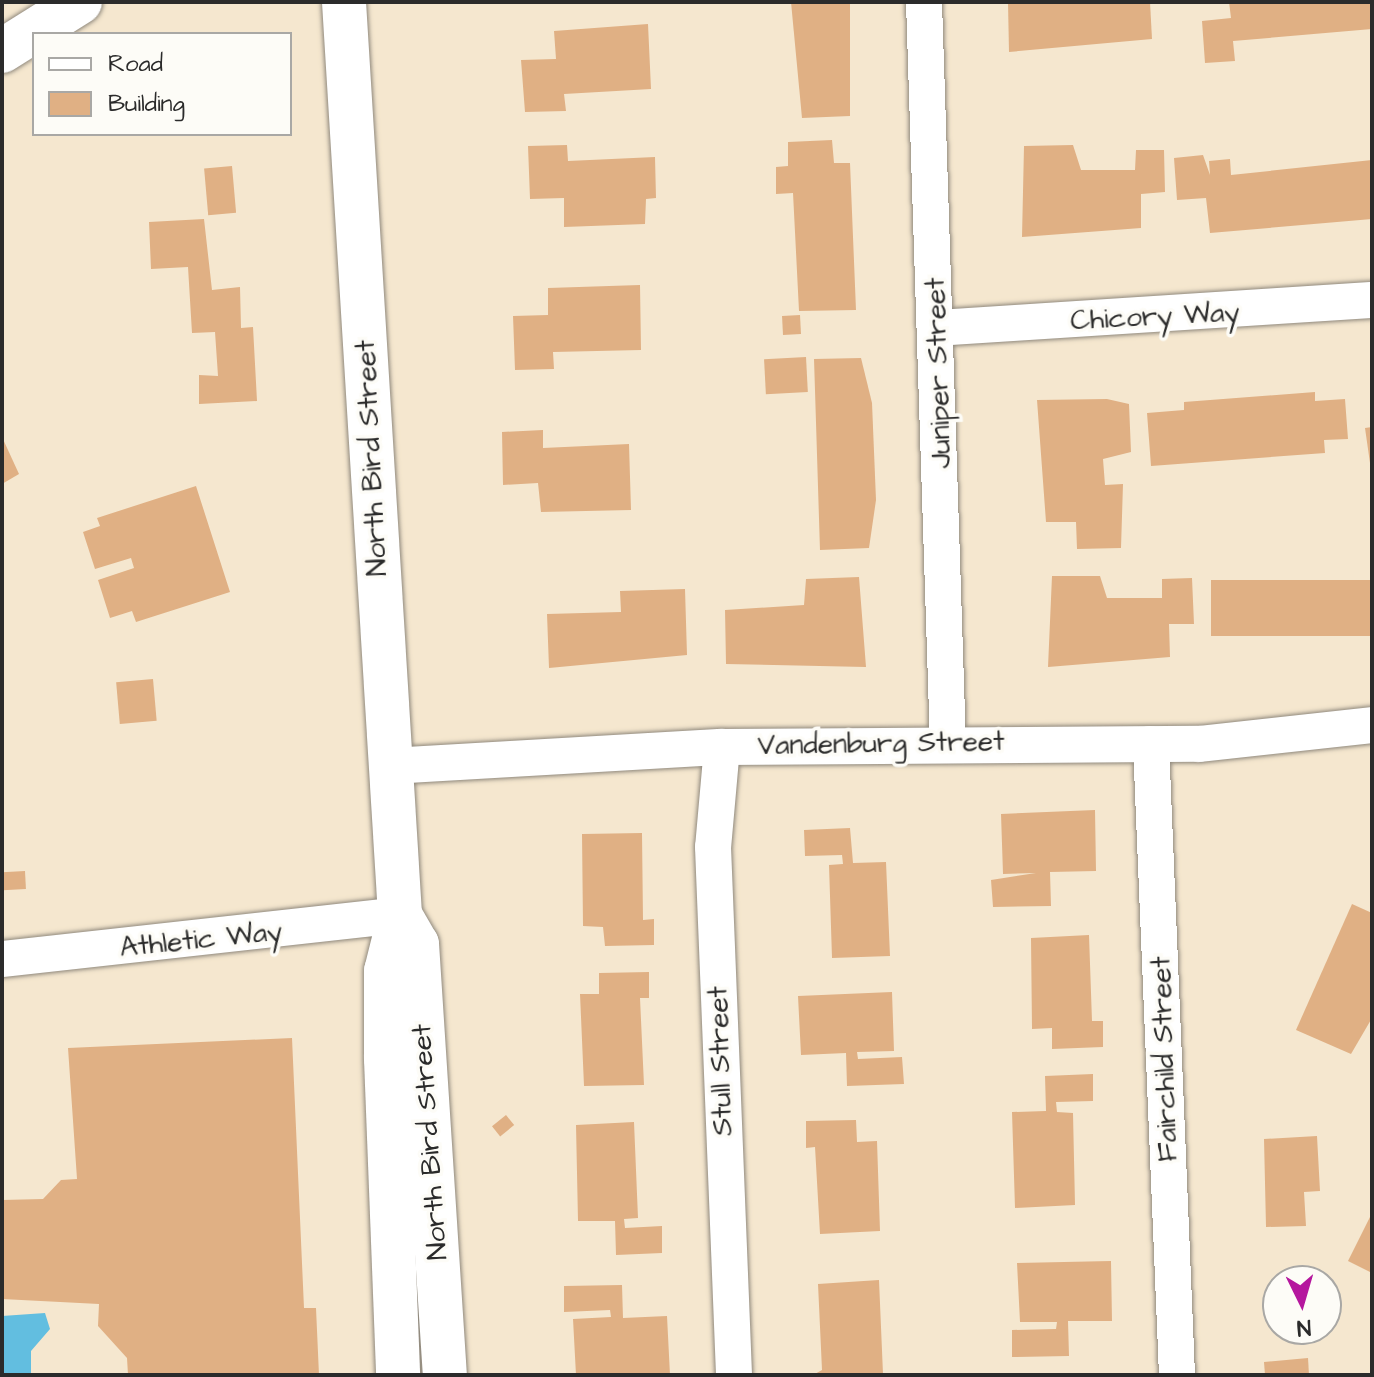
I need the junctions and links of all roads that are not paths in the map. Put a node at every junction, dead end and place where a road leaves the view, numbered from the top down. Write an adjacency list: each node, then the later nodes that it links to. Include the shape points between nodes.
1 (80, 2): 5 (main road)
2 (344, 2): 13 (main road, North Bird Street)
3 (924, 2): 8 (street, Juniper Street)
4 (32, 32): 6 (main road)
5 (32, 32)
6 (2, 51)
7 (1372, 300): 8 (street, Chicory Way)
8 (937, 328): 10 (street, Juniper Street)
9 (1372, 725): 11 (street, Vandenburg Street)
10 (948, 744): 11 (street, Vandenburg Street); 12 (street, Vandenburg Street)
11 (1151, 744): 19 (street, Fairchild Street)
12 (722, 747): 13 (street, Vandenburg Street); 18 (street, Stull Street, via 713,847)
13 (390, 766): 14 (main road, North Bird Street)
14 (400, 915): 15 (street, Athletic Way); 16 (main road, North Bird Street, via 386,971); 17 (main road, North Bird Street, via 417,944)
15 (2, 959)
16 (398, 1375)
17 (445, 1375)
18 (734, 1375)
19 (1177, 1375)

